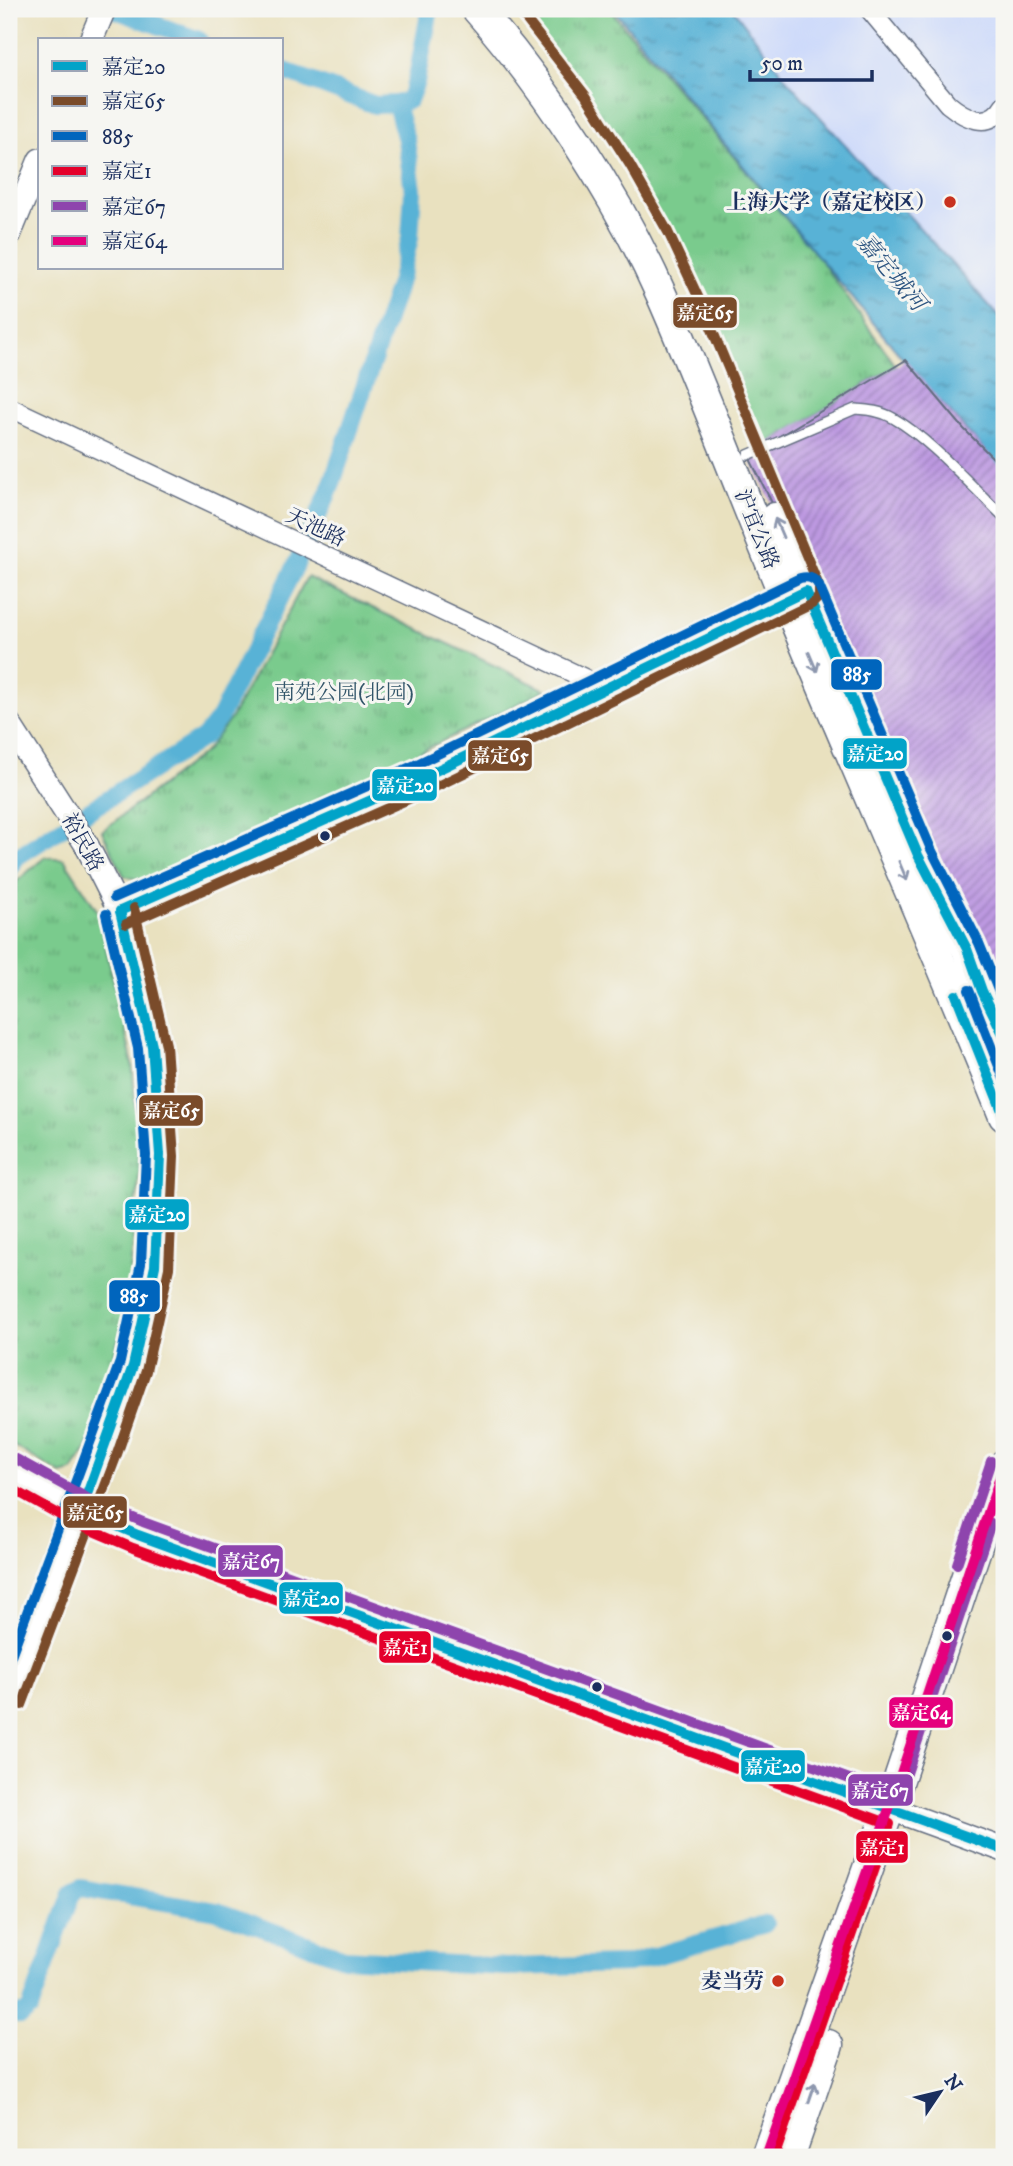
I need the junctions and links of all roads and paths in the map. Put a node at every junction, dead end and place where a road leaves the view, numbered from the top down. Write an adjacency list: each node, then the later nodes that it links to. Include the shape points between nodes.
1 (477, 9): 10 (highway, 沪宜公路, via 556,111 635,240)
2 (501, 9): 8 (highway, 沪宜公路, via 574,104 656,239)
3 (869, 9): 4 (street, via 947,104 963,117 978,121)
4 (1004, 105)
5 (38, 165): 6 (street)
6 (9, 235)
7 (9, 407): 11 (street, 天池路)
8 (748, 455): 9 (lane, via 855,409 875,410 922,439); 10 (highway, 沪宜公路, one-way to 8)
9 (1004, 517)
10 (796, 595): 11 (street); 14 (highway, 沪宜公路, via 967,949); 15 (highway, 沪宜公路, one-way to 15)
11 (605, 688): 13 (street, via 421,778)
12 (9, 724): 13 (street, 裕民路, via 86,844)
13 (120, 911): 18 (street, 裕民路, via 152,1046 160,1155 155,1266 134,1366)
14 (1004, 1036)
15 (1004, 1116)
16 (1004, 1465): 21 (highway)
17 (9, 1471): 18 (street)
18 (81, 1511): 20 (street, 裕民路); 21 (street)
19 (1004, 1527): 21 (highway)
20 (9, 1700)
21 (899, 1812): 22 (street); 23 (highway); 24 (highway, one-way to 21)
22 (1004, 1850)
23 (766, 2157)
24 (789, 2157)

